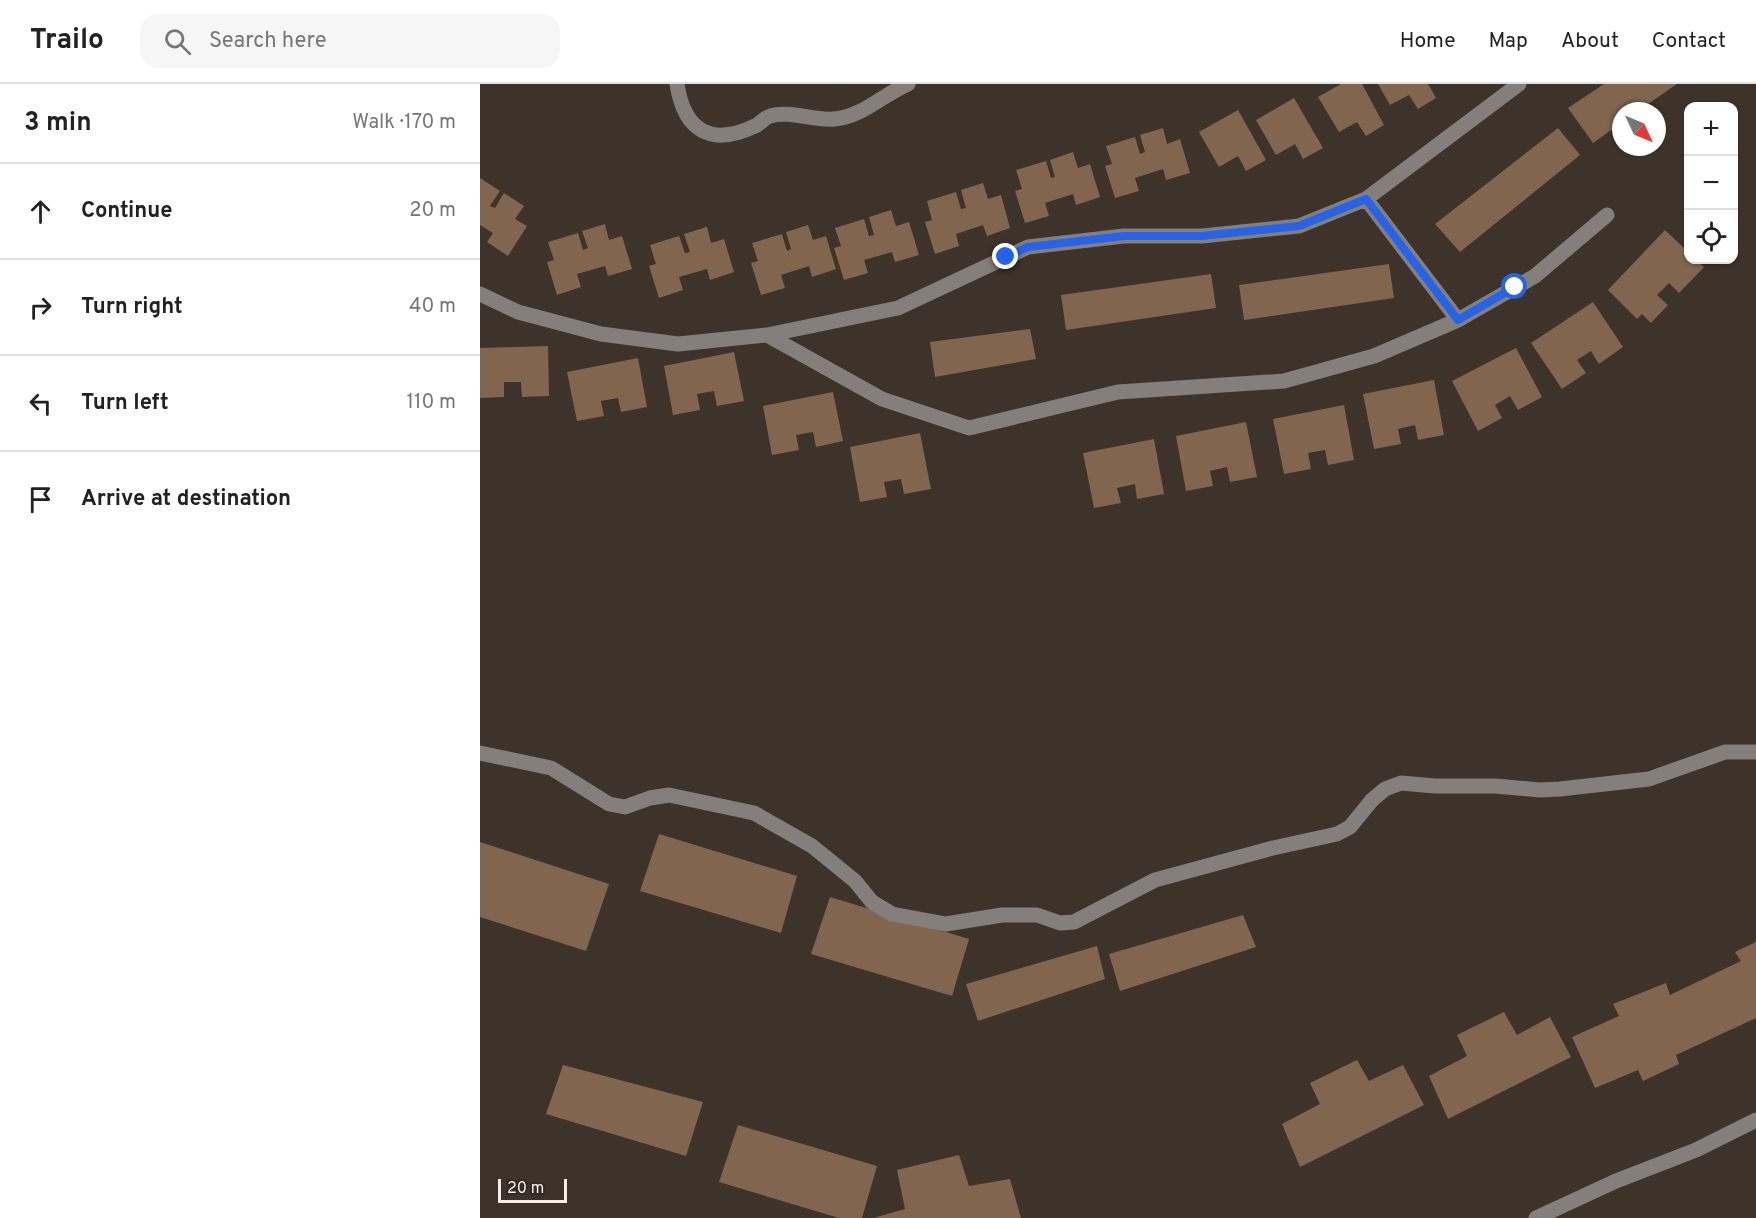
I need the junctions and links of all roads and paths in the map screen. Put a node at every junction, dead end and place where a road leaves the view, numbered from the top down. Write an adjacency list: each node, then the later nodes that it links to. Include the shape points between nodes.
1 (677, 84): 2 (street, via 688,119 716,137 756,126 769,116 835,119 858,114)
2 (908, 84)
3 (1519, 84): 4 (street)
4 (1366, 199): 7 (street); 8 (street, via 1299,226 1202,236 1124,236 1028,247 898,308)
5 (1607, 214): 7 (street, via 1534,276)
6 (480, 294): 8 (street, via 518,312 601,334 678,344)
7 (1458, 320): 8 (street, via 1374,356 1284,381 1118,392 969,428 882,399)
8 (766, 335)
9 (480, 753): 10 (street, via 550,768 609,804 625,807 669,795 754,813 812,846 855,881 872,902 892,914 946,924 1002,915 1037,915 1060,923 1074,922 1155,880 1337,834 1350,826 1385,789 1401,783 1570,788 1649,779 1725,753)
10 (1756, 753)
11 (1756, 1120): 12 (street)
12 (1536, 1218)

